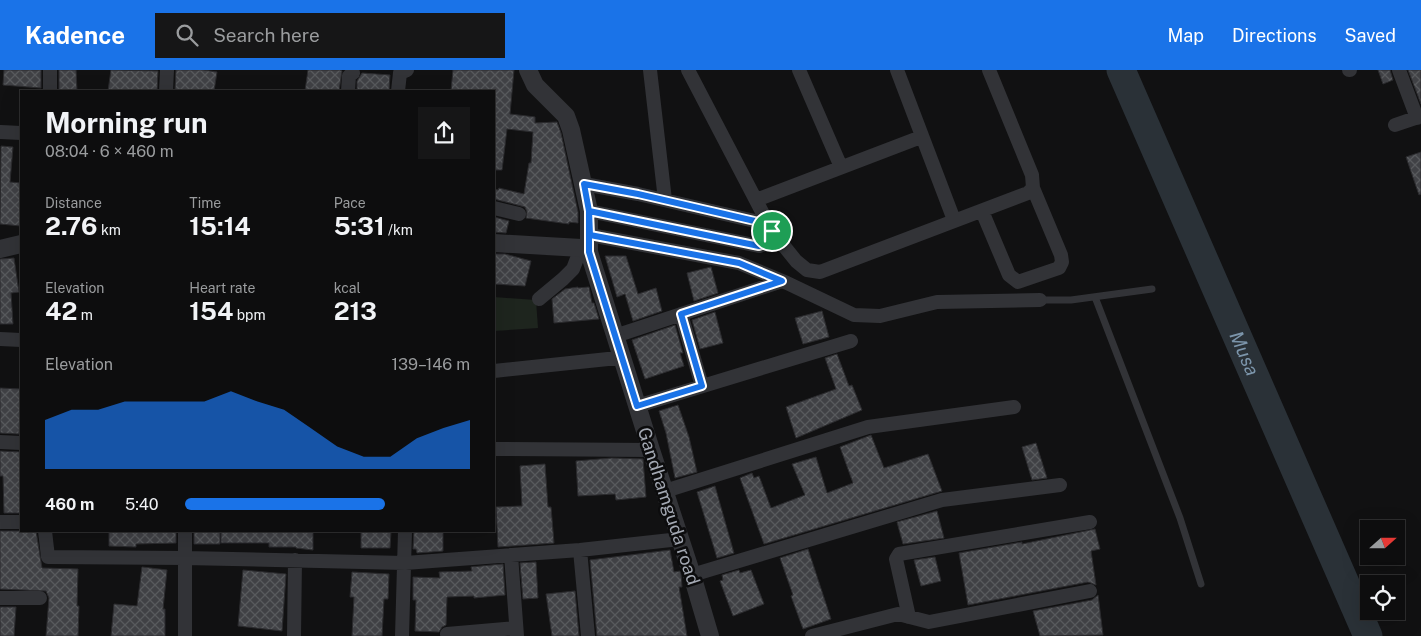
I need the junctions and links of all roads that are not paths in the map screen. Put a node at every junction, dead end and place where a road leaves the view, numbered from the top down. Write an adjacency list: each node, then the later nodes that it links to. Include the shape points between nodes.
1 (50, 70): 12 (street)
2 (167, 70): 13 (street)
3 (407, 70): 15 (street, via 400,73)
4 (528, 70): 22 (street, Gandhamguda road, via 535,85 566,116)
5 (650, 70): 24 (street)
6 (688, 70): 25 (street)
7 (896, 70): 20 (street)
8 (990, 70): 23 (street, via 1032,175)
9 (1399, 70): 16 (street)
10 (352, 72): 14 (street)
11 (805, 72): 21 (street)
12 (50, 90)
13 (166, 90)
14 (348, 90)
15 (398, 90)
16 (1419, 117): 17 (street)
17 (1394, 124)
18 (1, 132): 19 (street)
19 (20, 133)
20 (921, 137): 21 (street); 30 (street)
21 (841, 167): 25 (street)
22 (584, 184): 24 (street); 27 (street, Gandhamguda road)
23 (1033, 188): 28 (street, via 1028,193); 28 (street, via 1061,255 1059,268 1018,282 1014,280)
24 (666, 200): 31 (street, via 759,222)
25 (756, 200): 31 (street)
26 (495, 208): 29 (street)
27 (589, 211): 31 (street, via 759,246 768,243); 34 (street, Gandhamguda road)
28 (982, 211): 30 (street)
29 (519, 214)
30 (954, 220): 31 (street, via 820,272 807,270 796,261)
31 (772, 231)
32 (495, 243): 34 (street)
33 (20, 244): 35 (street)
34 (586, 245): 36 (street, via 739,263); 39 (street, via 572,269); 42 (street, Gandhamguda road)
35 (0, 249)
36 (782, 281): 40 (street, via 854,315 880,316 936,302); 41 (street)
37 (1152, 289): 38 (lane)
38 (1095, 296): 40 (lane); 70 (lane, via 1180,518)
39 (539, 298)
40 (1040, 300)
41 (681, 314): 42 (street); 48 (street)
42 (615, 336): 46 (street, Gandhamguda road)
43 (0, 339): 44 (street)
44 (20, 340)
45 (851, 341): 48 (street)
46 (623, 359): 47 (street); 49 (street, Gandhamguda road)
47 (495, 372)
48 (702, 386): 49 (street)
49 (637, 406): 54 (street, Gandhamguda road)
50 (1014, 406): 56 (street, via 868,427)
51 (0, 442): 52 (street)
52 (20, 443)
53 (495, 449): 54 (street)
54 (651, 450): 56 (street, Gandhamguda road)
55 (1060, 485): 69 (street, via 942,500)
56 (665, 491): 63 (street, Gandhamguda road)
57 (0, 522): 58 (street)
58 (20, 522)
59 (1090, 522): 74 (street, via 899,554 896,559)
60 (45, 532): 66 (street, via 48,557)
61 (185, 532): 66 (street)
62 (405, 532): 68 (street)
63 (680, 539): 64 (street); 69 (street, Gandhamguda road)
64 (580, 550): 65 (street); 80 (street)
65 (511, 555): 68 (street); 75 (street)
66 (185, 558): 67 (street); 77 (street)
67 (295, 560): 68 (street); 78 (street)
68 (405, 563): 79 (street)
69 (692, 575): 81 (street, Gandhamguda road)
70 (1201, 584)
71 (1090, 591): 74 (street, via 929,622)
72 (0, 598): 73 (street)
73 (40, 598)
74 (909, 617): 82 (street, via 898,614)
75 (517, 632): 76 (street)
76 (447, 634)
77 (185, 636)
78 (294, 636)
79 (402, 636)
80 (588, 636)
81 (710, 636)
82 (812, 636)

